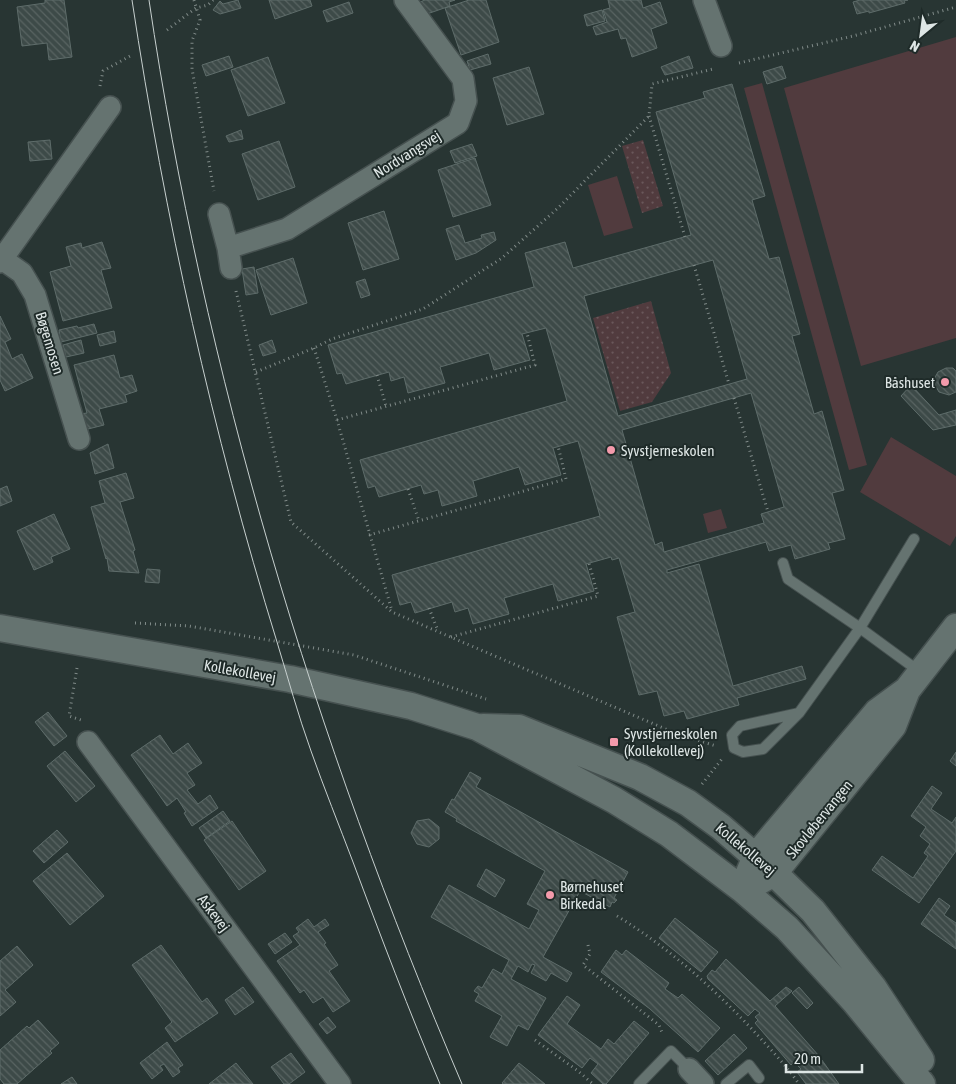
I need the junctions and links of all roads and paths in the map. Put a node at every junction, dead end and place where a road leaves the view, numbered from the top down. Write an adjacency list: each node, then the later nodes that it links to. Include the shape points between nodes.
1 (194, 0): 6 (path)
2 (213, 0): 6 (path)
3 (405, 0): 15 (street, Nordvangsvej, via 463,79 466,101 458,123 287,229)
4 (704, 0): 9 (street)
5 (956, 7): 9 (path, via 854,36)
6 (196, 8): 7 (path); 13 (path, via 200,20 192,41 192,69)
7 (168, 30)
8 (130, 56): 10 (path)
9 (723, 56): 12 (path, via 652,84)
10 (103, 71)
11 (110, 107): 16 (street, Bøgemosen)
12 (649, 116): 14 (path); 19 (path, via 558,208 502,258 423,308)
13 (219, 214): 15 (street)
14 (685, 237)
15 (229, 258): 20 (path)
16 (1, 260): 26 (street, Bøgemosen, via 22,273 35,295)
17 (694, 265): 22 (path)
18 (527, 333): 24 (path, via 535,365)
19 (314, 348): 20 (path); 25 (path)
20 (256, 372): 36 (path, via 291,522)
21 (378, 376): 24 (path)
22 (729, 384)
23 (734, 398): 29 (path)
24 (386, 406): 25 (path)
25 (337, 420): 31 (path)
26 (79, 439)
27 (558, 446): 30 (path, via 566,479)
28 (408, 489): 30 (path)
29 (768, 512)
30 (419, 521): 31 (path)
31 (369, 535): 36 (path)
32 (914, 539): 39 (lane)
33 (589, 563): 41 (path, via 598,596)
34 (783, 563): 39 (lane, via 788,579)
35 (429, 608): 40 (path)
36 (392, 612): 40 (path)
37 (956, 627): 43 (street, Skovløbervangen)
38 (0, 628): 46 (street, Kollekollevej, via 290,679 411,706)
39 (860, 628): 43 (lane); 44 (lane)
40 (438, 632): 41 (path)
41 (450, 637): 48 (path, via 675,733)
42 (78, 664): 45 (path)
43 (914, 681): 51 (street, Skovløbervangen, via 893,726)
44 (799, 713): 48 (lane, via 763,749 744,752); 48 (lane, via 740,726 732,735)
45 (68, 716)
46 (477, 726): 51 (street, Kollekollevej, via 519,728 640,777 688,803); 52 (street, Kollekollevej, via 614,800 669,834)
47 (88, 742): 59 (street, Askevej)
48 (734, 748)
49 (721, 760): 50 (path)
50 (708, 776)
51 (765, 865): 52 (street, Skovløbervangen); 65 (street, Kollekollevej, via 813,912 873,987 920,1058)
52 (743, 890): 64 (street, Kollekollevej, via 787,928 855,1002)
53 (617, 916): 63 (path, via 645,933 698,976 747,1023)
54 (588, 946): 56 (path, via 590,954 583,965 659,1024)
55 (535, 1040): 60 (path)
56 (671, 1051): 57 (lane); 61 (lane)
57 (696, 1076)
58 (759, 1078): 62 (lane, via 749,1064)
59 (340, 1084)
60 (593, 1084)
61 (639, 1084)
62 (726, 1084)
63 (799, 1084)
64 (922, 1084)
65 (928, 1084)

